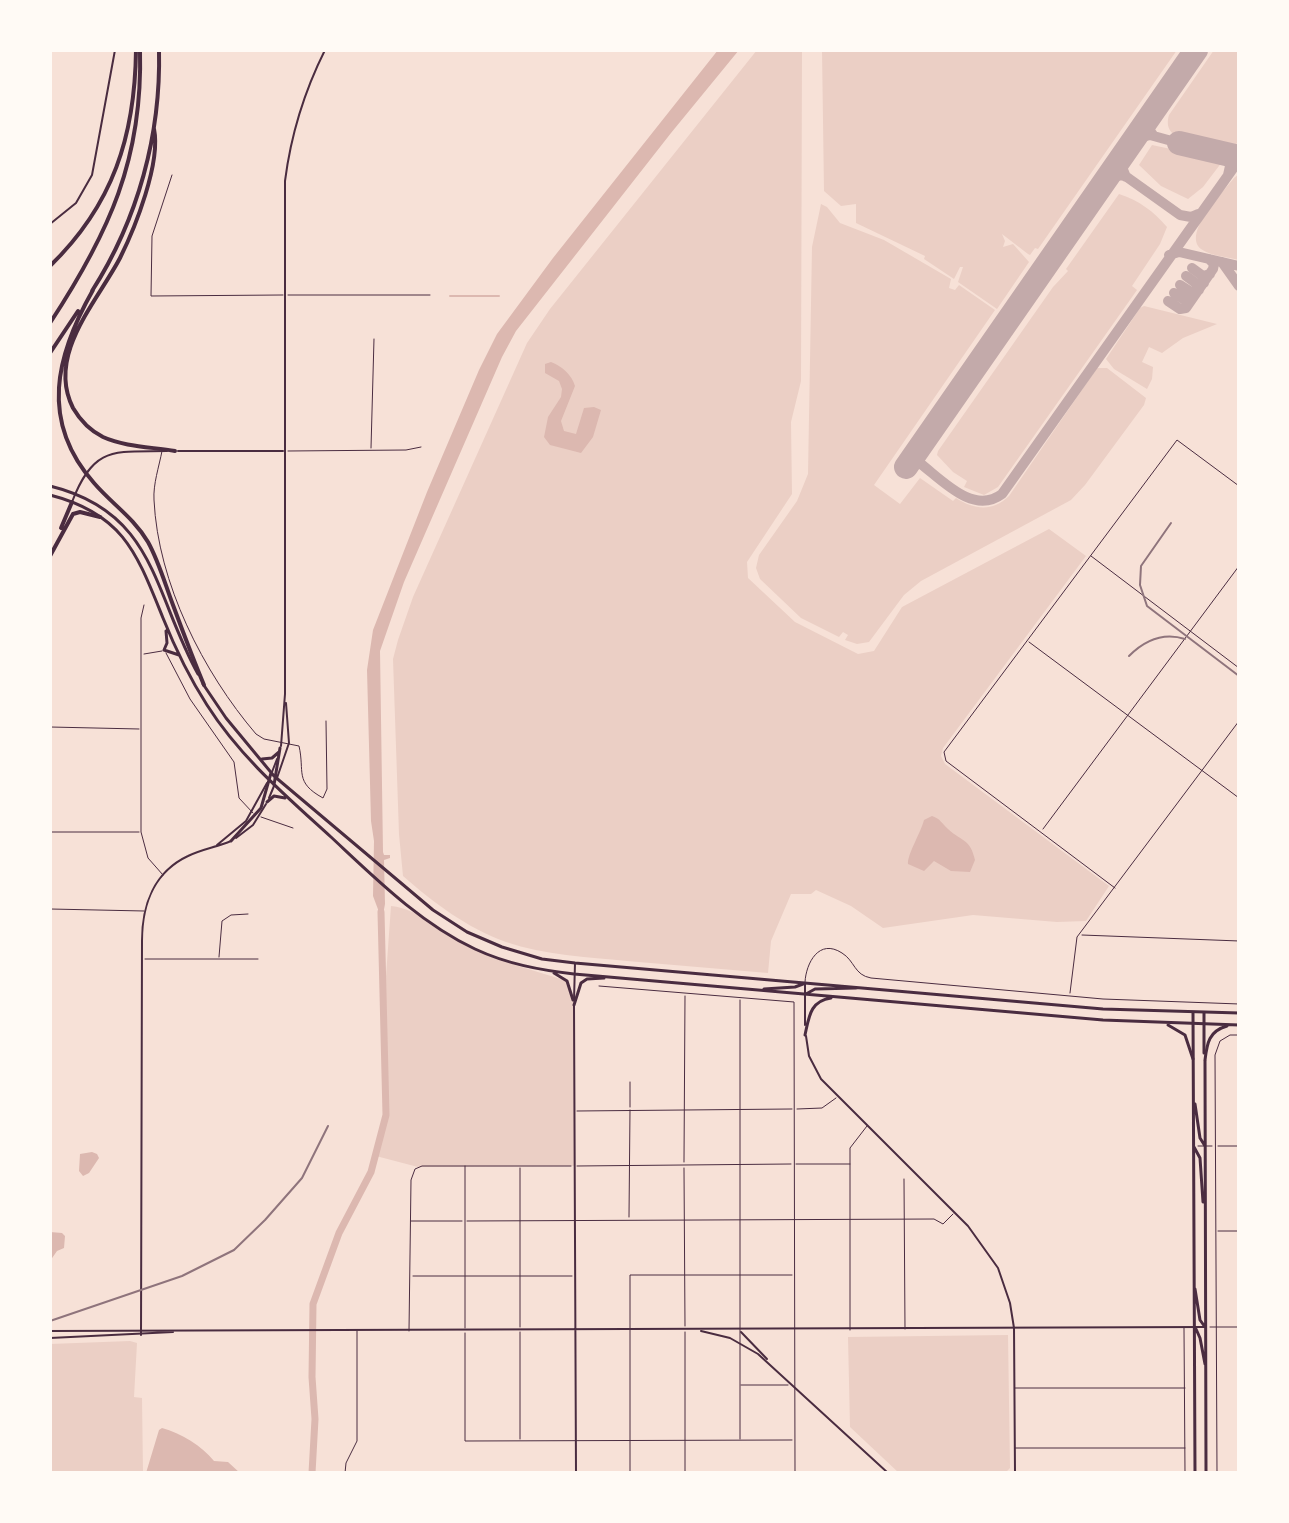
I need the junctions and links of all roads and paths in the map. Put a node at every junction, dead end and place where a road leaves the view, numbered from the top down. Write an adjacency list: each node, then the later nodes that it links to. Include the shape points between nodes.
1 (115, 50): 7 (main road, via 92,175 76,203)
2 (138, 50): 8 (highway, via 132,111 117,166 86,225); 12 (highway, via 138,116 122,184 93,254)
3 (159, 50): 5 (highway)
4 (325, 50): 10 (main road, via 300,107 288,161)
5 (154, 129): 9 (highway, via 131,215); 16 (highway, via 140,213 76,333 66,375 71,403 90,428 111,440)
6 (172, 175): 10 (street, via 152,236 151,296)
7 (50, 224)
8 (50, 266)
9 (93, 290): 14 (highway); 37 (highway, via 63,355 59,398 64,428 81,466 149,543)
10 (285, 295): 11 (street); 19 (main road)
11 (430, 295)
12 (50, 323)
13 (374, 339): 17 (street)
14 (50, 353)
15 (421, 447): 17 (street)
16 (162, 450): 18 (highway); 22 (main road, via 101,458); 44 (street, via 154,505 186,623 210,670 251,728 264,739)
17 (371, 450): 19 (street)
18 (175, 451): 19 (main road)
19 (284, 451): 38 (main road)
20 (50, 486): 22 (main road)
21 (1239, 486): 27 (street, via 1177,440)
22 (75, 493): 24 (main road); 37 (main road, via 113,515 141,545)
23 (50, 495): 24 (main road)
24 (72, 502): 25 (main road); 26 (highway)
25 (100, 517): 26 (highway, via 73,514); 30 (main road, via 141,562)
26 (51, 554)
27 (1091, 556): 31 (street); 32 (street)
28 (1239, 566): 31 (street)
29 (144, 605): 34 (street)
30 (165, 624): 33 (main road); 35 (main road)
31 (1190, 631): 36 (street); 39 (street)
32 (1027, 641): 39 (street); 56 (street, via 944,756)
33 (164, 650): 34 (street); 35 (main road); 54 (street, via 234,762 239,798)
34 (141, 654): 43 (street)
35 (179, 655): 50 (main road, via 222,727)
36 (1239, 668)
37 (204, 685): 47 (main road)
38 (285, 694): 44 (main road); 45 (main road)
39 (1127, 716): 48 (street); 56 (street)
40 (326, 721): 45 (street, via 323,798 305,785 300,748)
41 (1239, 721): 48 (street)
42 (50, 727): 43 (street)
43 (141, 729): 58 (street)
44 (281, 742): 45 (street); 46 (main road)
45 (289, 743): 49 (main road)
46 (280, 748): 47 (main road, via 272,758); 49 (main road)
47 (257, 755): 49 (main road)
48 (1202, 771): 51 (street); 62 (street)
49 (274, 776): 50 (main road); 50 (main road); 71 (main road, via 445,918 478,938)
50 (271, 783): 52 (main road); 53 (main road); 54 (main road)
51 (1239, 798)
52 (267, 802): 53 (main road, via 280,796); 54 (main road)
53 (293, 803): 72 (main road, via 432,923 503,961)
54 (256, 814): 55 (street); 59 (main road); 60 (main road)
55 (293, 828)
56 (1042, 831): 62 (street)
57 (50, 832): 58 (street)
58 (141, 832): 61 (street, via 148,858)
59 (231, 841): 60 (main road)
60 (213, 848): 61 (main road, via 184,858)
61 (163, 875): 64 (main road)
62 (1115, 888): 66 (street)
63 (50, 909): 64 (street)
64 (144, 911): 68 (main road)
65 (248, 914): 69 (street, via 222,921)
66 (1079, 935): 67 (street); 82 (street)
67 (1239, 941)
68 (141, 959): 69 (street); 148 (main road)
69 (219, 959): 70 (street)
70 (258, 959)
71 (575, 963): 73 (main road); 75 (main road)
72 (542, 970): 73 (main road); 86 (main road, via 565,979)
73 (574, 974): 74 (main road); 86 (main road)
74 (618, 978): 76 (main road); 86 (main road, via 584,980)
75 (805, 982): 78 (main road); 79 (main road); 81 (main road); 82 (street, via 811,957 830,949 843,954 865,977)
76 (685, 983): 79 (main road); 80 (street)
77 (599, 986): 80 (street)
78 (868, 988): 81 (main road, via 815,989); 87 (main road)
79 (752, 989): 81 (main road)
80 (685, 994): 83 (street); 101 (street)
81 (806, 994): 84 (main road); 94 (main road)
82 (1070, 996): 85 (street)
83 (740, 998): 102 (street, via 794,1002); 104 (street)
84 (851, 998): 90 (main road); 94 (main road, via 816,1003)
85 (1239, 1004)
86 (574, 1005): 105 (main road)
87 (1193, 1013): 88 (main road); 91 (main road)
88 (1204, 1013): 89 (main road); 92 (main road)
89 (1239, 1013)
90 (1161, 1023): 91 (main road); 96 (main road, via 1183,1032)
91 (1193, 1025): 92 (main road); 96 (main road)
92 (1204, 1025): 93 (main road); 97 (main road)
93 (1239, 1025): 97 (main road, via 1214,1032)
94 (805, 1035): 99 (main road, via 814,1068)
95 (1239, 1035): 109 (street, via 1220,1041 1215,1055)
96 (1193, 1059): 100 (main road)
97 (1205, 1060): 108 (main road)
98 (630, 1082): 103 (street)
99 (838, 1096): 102 (street, via 822,1108); 106 (main road)
100 (1193, 1101): 107 (main road); 108 (main road)
101 (685, 1109): 103 (street); 104 (street); 115 (street)
102 (794, 1109): 104 (street); 112 (street)
103 (630, 1110): 105 (street); 114 (street)
104 (740, 1110): 111 (street)
105 (575, 1111): 118 (main road)
106 (868, 1125): 113 (street, via 852,1143); 121 (main road)
107 (1193, 1146): 108 (street); 120 (main road, via 1200,1158); 141 (main road)
108 (1205, 1146): 109 (street); 120 (main road)
109 (1215, 1146): 110 (street); 132 (street)
110 (1239, 1146)
111 (739, 1164): 112 (street); 115 (street); 122 (street)
112 (794, 1164): 113 (street); 123 (street)
113 (850, 1164): 124 (street)
114 (629, 1165): 115 (street); 118 (street); 128 (street)
115 (684, 1165): 129 (street)
116 (465, 1166): 117 (street); 130 (street, via 415,1169); 131 (street)
117 (520, 1166): 118 (street); 126 (street)
118 (574, 1166): 127 (main road)
119 (904, 1179): 125 (street)
120 (1205, 1210): 143 (main road)
121 (954, 1213): 125 (street, via 943,1224); 146 (main road, via 995,1262)
122 (739, 1219): 123 (street); 129 (street); 134 (street)
123 (794, 1219): 124 (street); 136 (street)
124 (850, 1219): 125 (street); 154 (street)
125 (905, 1219): 152 (street)
126 (520, 1220): 127 (street); 131 (street); 139 (street)
127 (575, 1220): 128 (street); 140 (main road)
128 (629, 1220): 129 (street)
129 (684, 1220): 135 (street)
130 (411, 1221): 131 (street); 137 (street)
131 (465, 1221): 138 (street)
132 (1216, 1231): 133 (street); 144 (street)
133 (1239, 1231)
134 (740, 1274): 135 (street); 136 (street); 150 (street)
135 (685, 1275): 149 (street); 162 (street, via 630,1275)
136 (794, 1275): 151 (street)
137 (410, 1276): 138 (street); 158 (street)
138 (464, 1276): 139 (street); 159 (street)
139 (520, 1276): 140 (street); 160 (street)
140 (575, 1276): 161 (main road)
141 (1194, 1285): 142 (main road); 143 (main road)
142 (1194, 1327): 143 (main road); 147 (main road); 167 (main road); 188 (main road)
143 (1206, 1327): 144 (street); 167 (main road)
144 (1216, 1327): 145 (street); 190 (street)
145 (1239, 1327)
146 (1014, 1328): 147 (main road); 152 (main road); 170 (main road)
147 (1184, 1328): 171 (street)
148 (141, 1329): 155 (main road); 156 (main road); 163 (main road)
149 (685, 1329): 153 (main road); 162 (main road); 172 (street)
150 (739, 1329): 151 (main road); 153 (main road); 165 (street); 166 (main road)
151 (795, 1329): 154 (main road); 169 (street)
152 (905, 1329): 154 (main road)
153 (693, 1330): 165 (main road)
154 (850, 1330)
155 (50, 1331)
156 (181, 1331): 157 (main road); 163 (main road)
157 (357, 1331): 158 (main road); 181 (street, via 357,1440)
158 (409, 1331): 159 (main road)
159 (465, 1331): 160 (main road); 175 (street, via 465,1441)
160 (520, 1331): 161 (main road); 175 (street)
161 (575, 1331): 162 (main road); 176 (main road)
162 (630, 1331): 177 (street)
163 (141, 1335): 164 (main road)
164 (50, 1338)
165 (739, 1342): 166 (main road); 168 (street)
166 (770, 1363): 169 (main road)
167 (1206, 1368): 189 (main road)
168 (739, 1385): 169 (street); 173 (street)
169 (795, 1385): 174 (street); 186 (main road)
170 (1015, 1388): 171 (street); 178 (main road)
171 (1185, 1388): 179 (street)
172 (685, 1440): 173 (street); 177 (street); 184 (street)
173 (740, 1440): 174 (street)
174 (795, 1440): 185 (street)
175 (520, 1441): 176 (street)
176 (576, 1441): 177 (street); 182 (main road)
177 (630, 1441): 183 (street)
178 (1015, 1448): 179 (street); 180 (main road)
179 (1185, 1448): 187 (street)
180 (1013, 1472)
181 (345, 1473)
182 (576, 1473)
183 (630, 1473)
184 (685, 1473)
185 (795, 1473)
186 (888, 1473)
187 (1185, 1473)
188 (1195, 1473)
189 (1206, 1473)
190 (1217, 1473)

